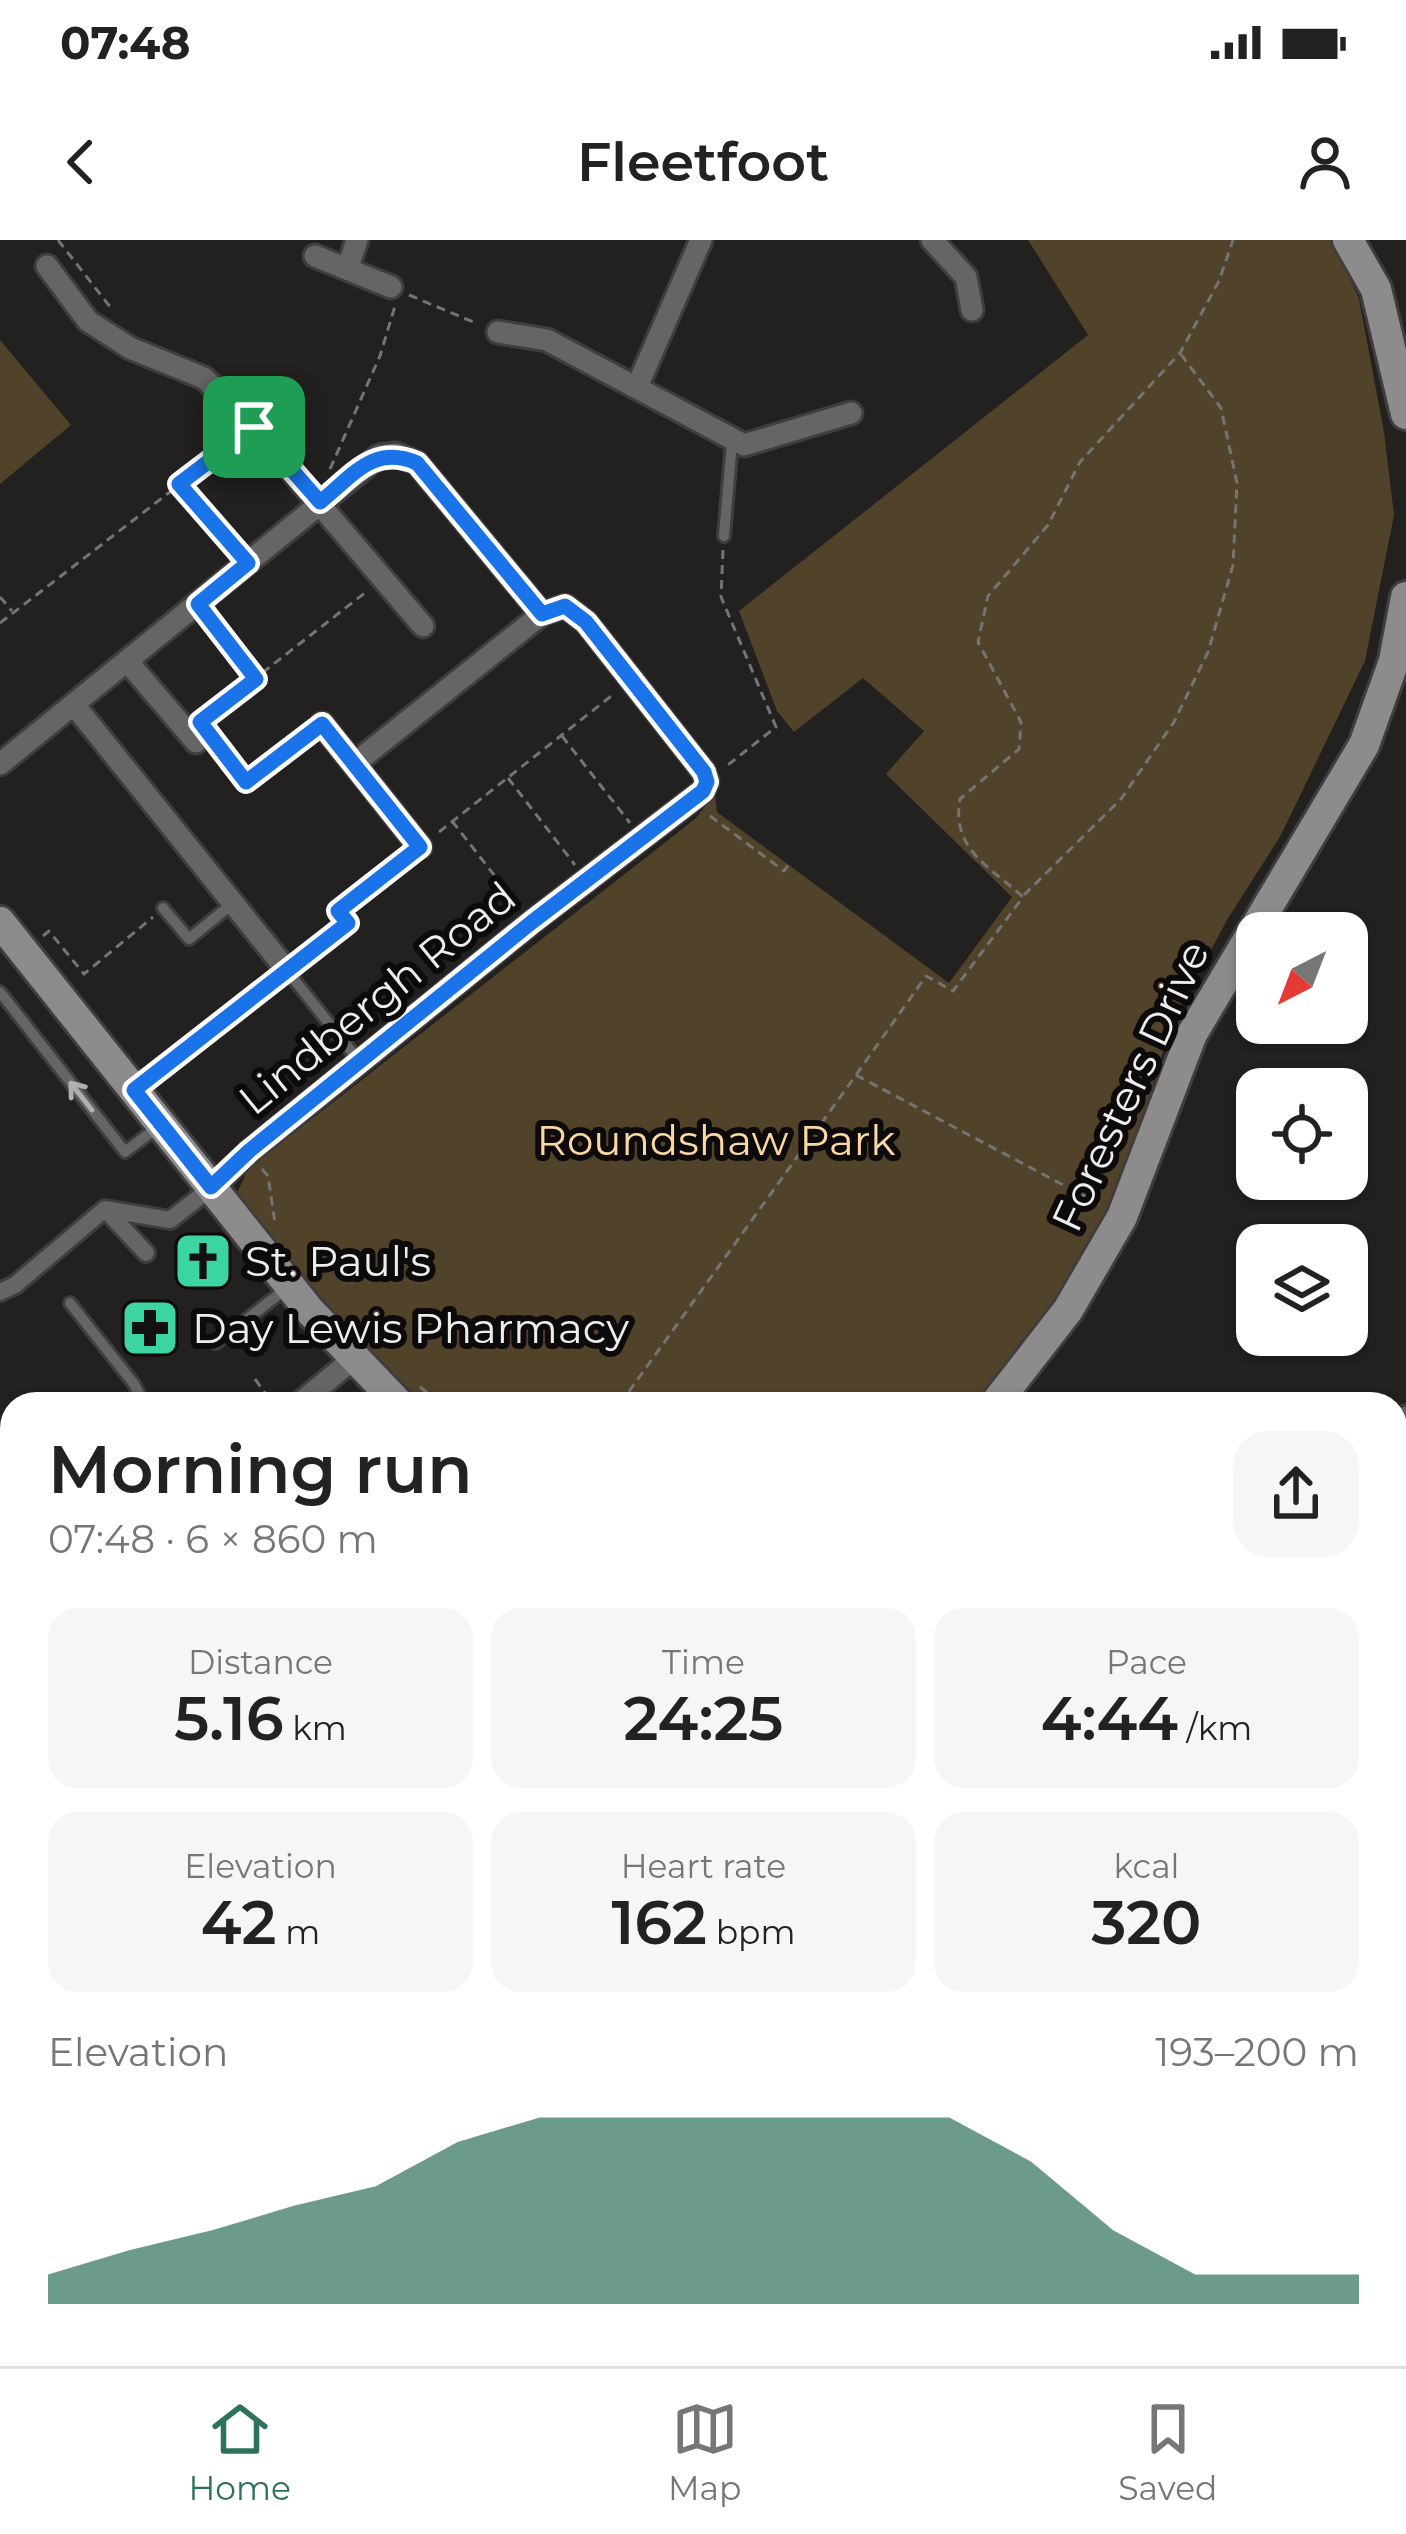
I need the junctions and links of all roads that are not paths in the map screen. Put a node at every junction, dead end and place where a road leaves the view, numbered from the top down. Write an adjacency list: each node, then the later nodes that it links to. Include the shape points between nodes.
1 (357, 240): 7 (street)
2 (701, 240): 11 (street)
3 (932, 240): 9 (street, via 966,277)
4 (1348, 240): 13 (main road, via 1376,289)
5 (316, 256): 7 (street)
6 (46, 266): 15 (street, via 88,321 204,378)
7 (348, 267): 8 (street)
8 (391, 287)
9 (972, 310)
10 (498, 332): 11 (street, via 547,340)
11 (637, 387): 14 (street)
12 (850, 413): 14 (street)
13 (1406, 414)
14 (732, 442): 16 (lane)
15 (320, 502): 18 (street, via 379,456 417,463); 19 (street); 20 (street)
16 (724, 536)
17 (1406, 596): 45 (main road, Foresters Drive, via 1394,661 1364,745 1192,1034 1122,1217 1068,1310)
18 (542, 614): 25 (street); 32 (street, Lindbergh Road, via 565,606 586,622 707,782)
19 (423, 626)
20 (128, 662): 21 (street); 23 (street)
21 (75, 706): 24 (street); 27 (street)
22 (322, 724): 25 (street)
23 (202, 734)
24 (0, 764)
25 (354, 764): 26 (street)
26 (420, 847)
27 (232, 904): 28 (lane, via 189,939); 30 (street)
28 (163, 908)
29 (2, 929): 33 (main road)
30 (286, 970): 32 (lane)
31 (0, 992): 33 (lane, one-way to 31, via 125,1153)
32 (362, 1064): 34 (street, Lindbergh Road)
33 (161, 1124): 34 (main road)
34 (211, 1187): 35 (street, via 170,1220); 37 (main road)
35 (105, 1209): 36 (street); 38 (street)
36 (146, 1253)
37 (289, 1286): 40 (lane); 41 (main road)
38 (0, 1292)
39 (70, 1303): 42 (lane)
40 (216, 1343)
41 (352, 1360): 43 (street); 44 (main road)
42 (138, 1392)
43 (313, 1392)
44 (386, 1392)
45 (1004, 1392)

